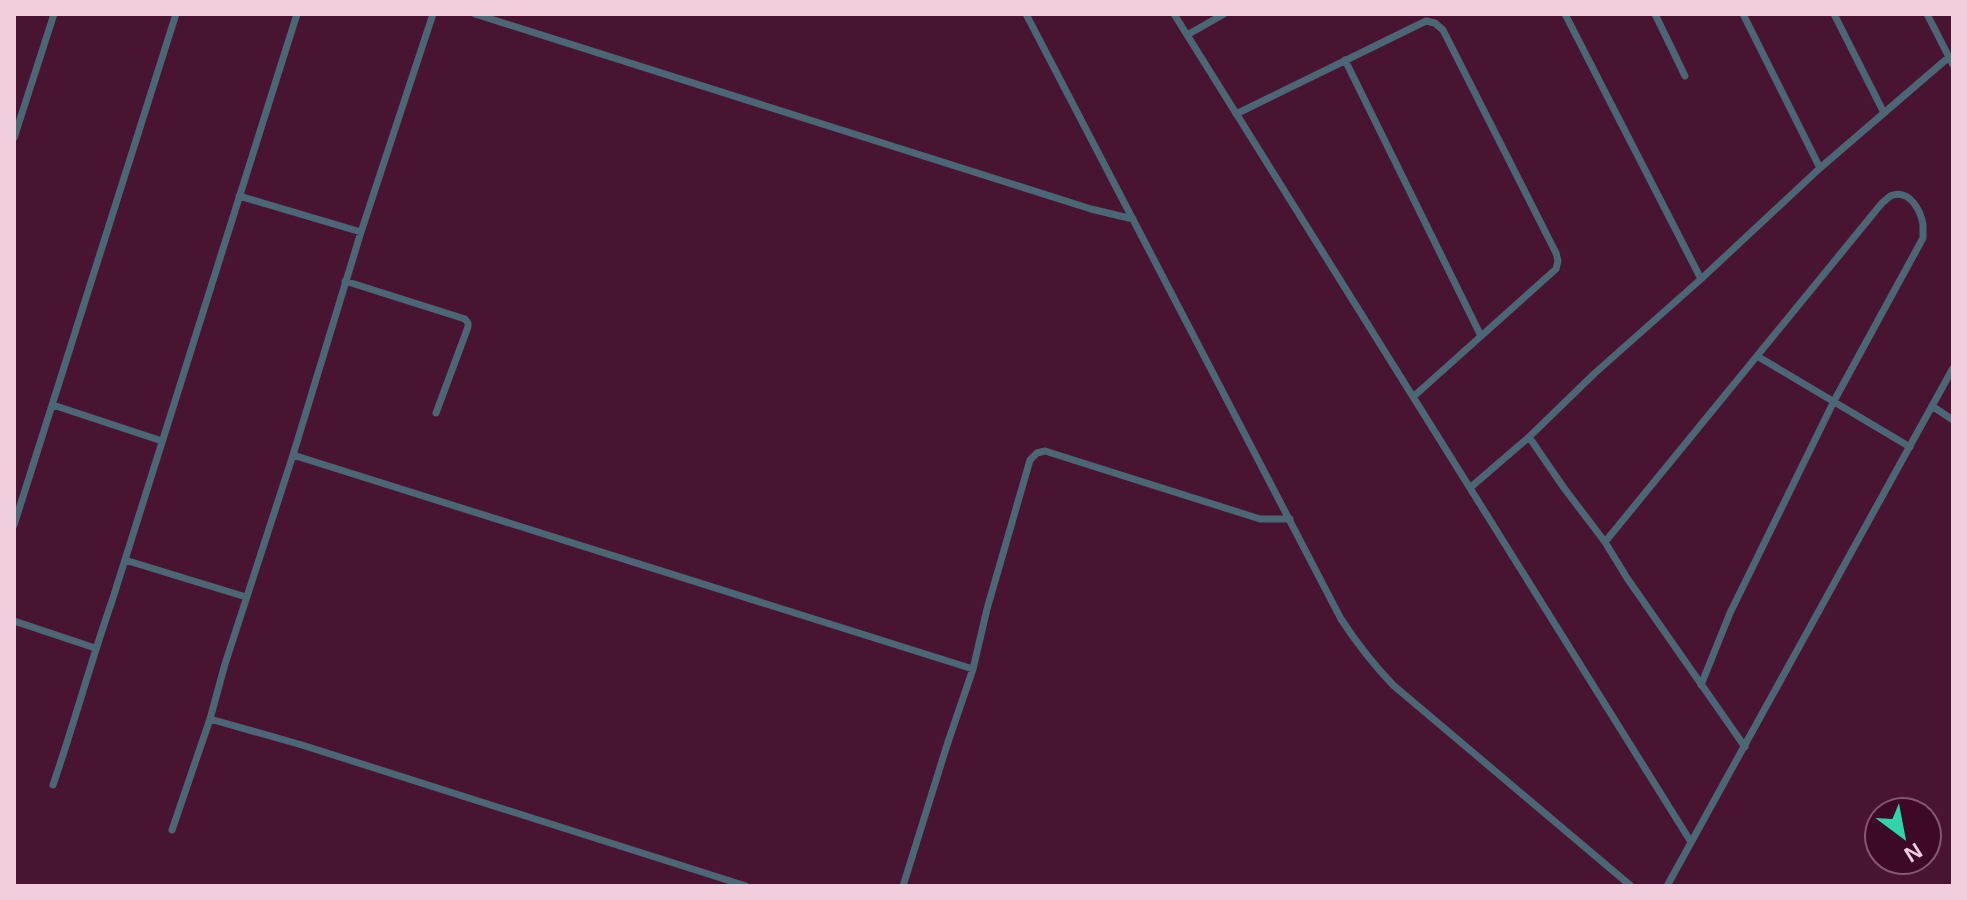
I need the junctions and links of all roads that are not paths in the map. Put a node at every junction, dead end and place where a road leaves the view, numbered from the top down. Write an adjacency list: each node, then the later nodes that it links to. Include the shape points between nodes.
1 (54, 14): 20 (street)
2 (176, 14): 33 (street)
3 (297, 14): 23 (street)
4 (433, 14): 25 (street)
5 (475, 14): 24 (street)
6 (1026, 14): 24 (street)
7 (1174, 14): 14 (street)
8 (1224, 14): 14 (street)
9 (1565, 14): 26 (street)
10 (1655, 14): 17 (street)
11 (1743, 14): 22 (street)
12 (1834, 14): 18 (street)
13 (1927, 14): 16 (street)
14 (1187, 35): 19 (street)
15 (1345, 60): 19 (street); 28 (street); 28 (street, via 1426,21 1443,30 1556,253 1556,269)
16 (1951, 61): 18 (street)
17 (1685, 76)
18 (1884, 113): 22 (street)
19 (1236, 114): 31 (street)
20 (16, 124): 21 (street)
21 (14, 138)
22 (1820, 168): 26 (street)
23 (239, 196): 25 (street); 38 (street)
24 (1133, 219): 42 (street)
25 (361, 232): 27 (street)
26 (1701, 279): 37 (street)
27 (345, 281): 35 (street, via 465,319 468,327); 40 (street)
28 (1481, 336): 31 (street)
29 (1757, 356): 32 (street); 32 (street, via 1882,203 1893,195 1911,199 1923,238); 44 (street)
30 (1953, 368): 34 (street)
31 (1413, 397): 41 (street)
32 (1834, 401): 39 (street); 50 (street, via 1730,613)
33 (53, 405): 38 (street); 43 (street)
34 (1932, 406): 36 (street); 39 (street)
35 (436, 413)
36 (1953, 420)
37 (1529, 437): 41 (street); 44 (street)
38 (162, 441): 45 (street)
39 (1910, 447): 52 (street)
40 (293, 455): 46 (street); 49 (street)
41 (1471, 487): 55 (street)
42 (1290, 519): 49 (street, via 1260,519 1045,451 1037,453 1030,460); 58 (street, via 1341,619 1371,662)
43 (14, 525)
44 (1605, 542): 50 (street)
45 (125, 560): 46 (street); 48 (street)
46 (246, 597): 51 (street)
47 (14, 621): 48 (street)
48 (95, 648): 53 (street)
49 (973, 669): 57 (street)
50 (1701, 685): 52 (street)
51 (210, 719): 54 (street); 56 (street)
52 (1745, 747): 55 (street)
53 (53, 785)
54 (172, 830)
55 (1691, 842): 59 (street)
56 (746, 886)
57 (903, 886)
58 (1631, 886)
59 (1667, 886)

